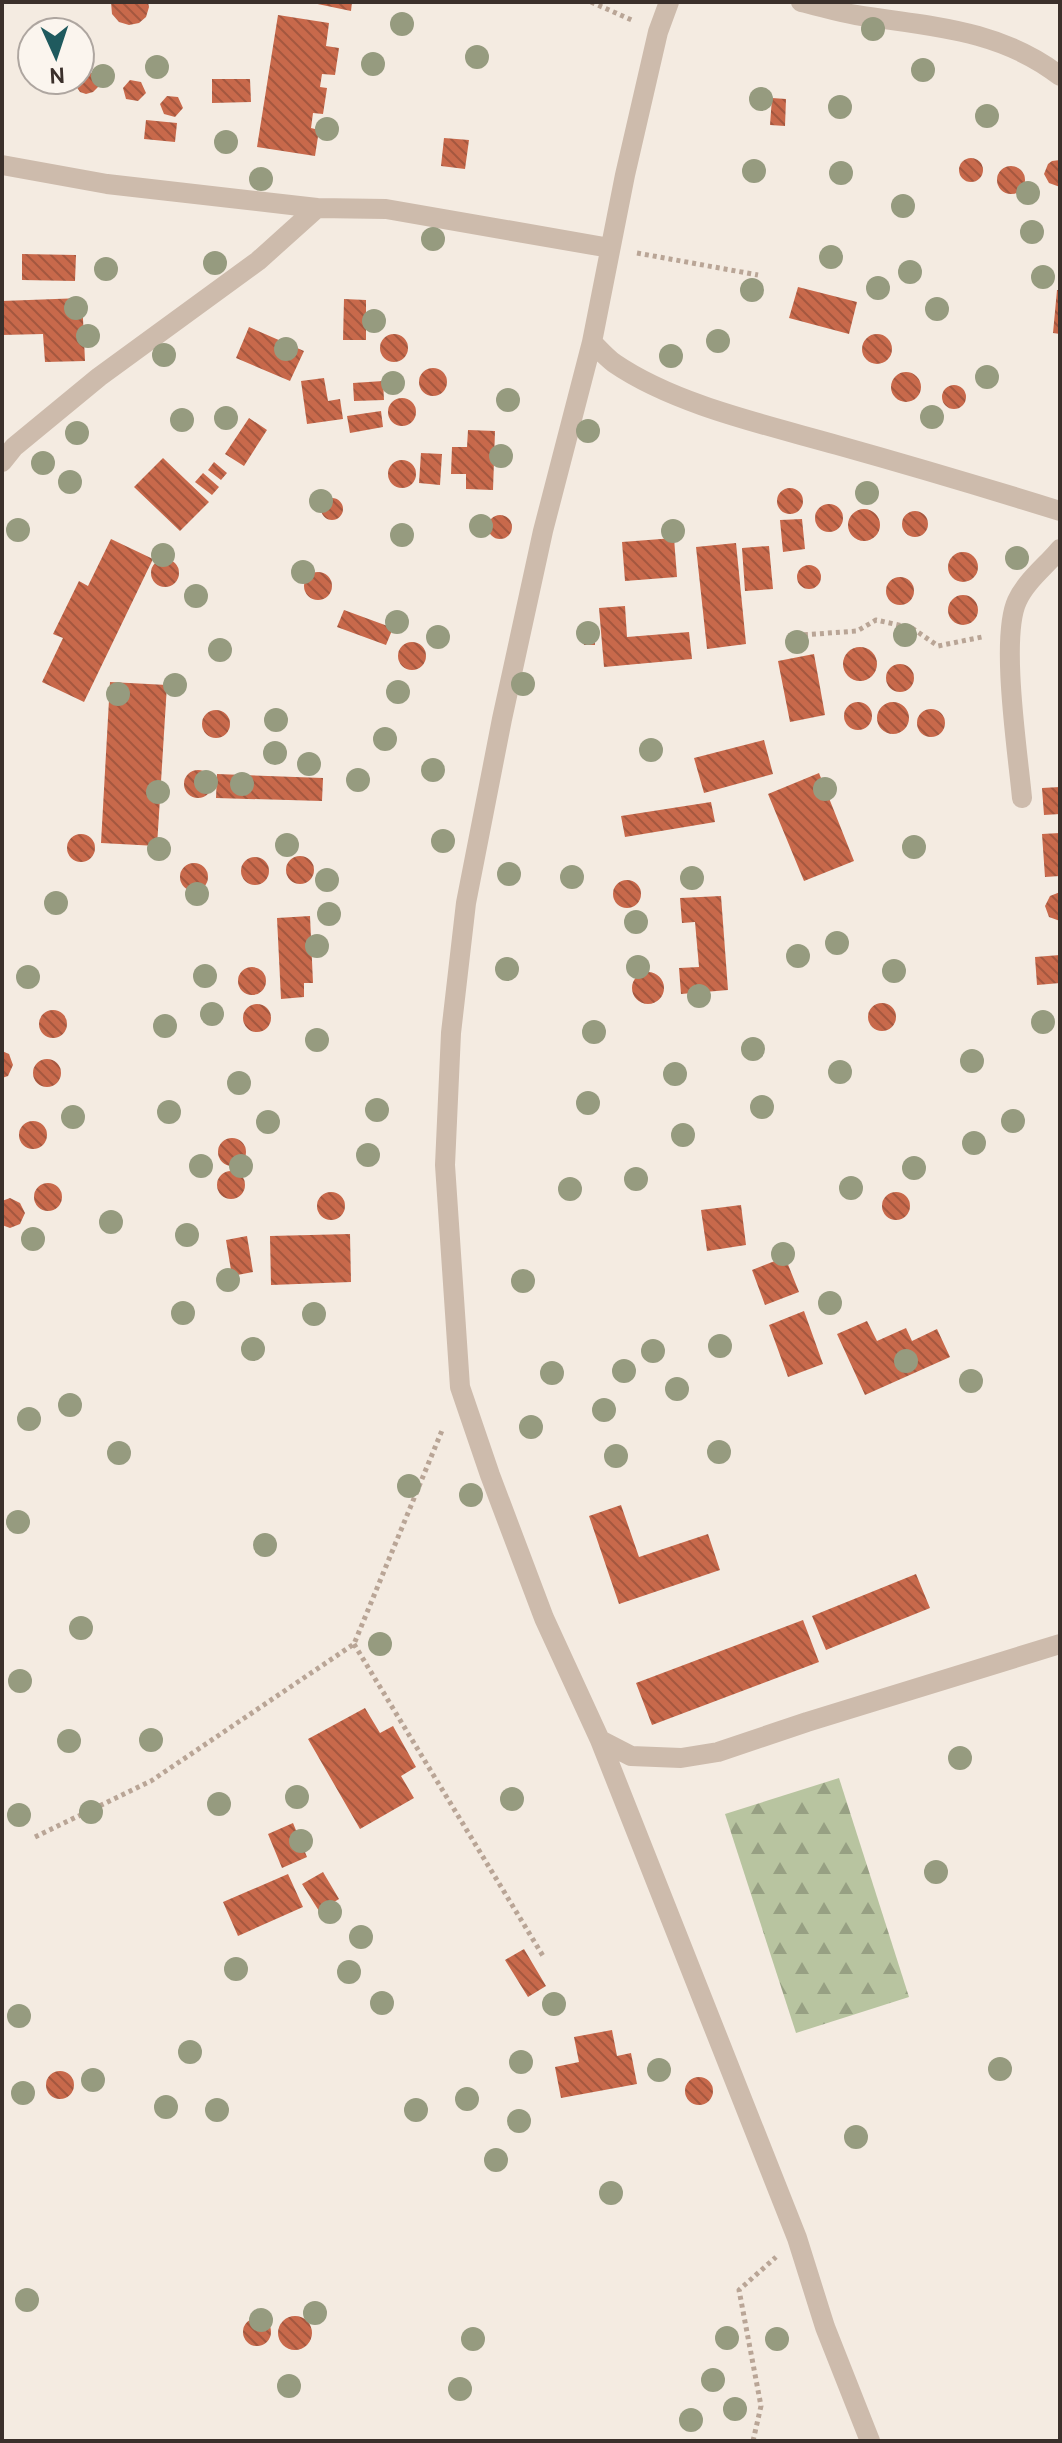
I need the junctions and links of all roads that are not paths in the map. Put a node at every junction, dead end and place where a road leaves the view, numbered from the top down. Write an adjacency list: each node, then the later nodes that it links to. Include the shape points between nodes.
1 (669, 2): 6 (street)
2 (801, 2): 3 (street, via 971,32 1040,60)
3 (1060, 76)
4 (2, 165): 5 (street, via 107,184)
5 (317, 208): 6 (street, via 386,209); 8 (street, via 258,261 99,377)
6 (610, 248): 7 (street)
7 (592, 342): 9 (street, via 614,362 702,405); 13 (street, via 543,531 466,903 451,1033 445,1165 460,1387 544,1618)
8 (2, 462)
9 (1060, 511)
10 (1060, 549): 11 (street, via 1015,604 1011,686)
11 (1022, 798)
12 (1060, 1644): 13 (street, via 718,1752 681,1758 631,1756)
13 (600, 1740): 14 (street, via 797,2238)
14 (870, 2441)

